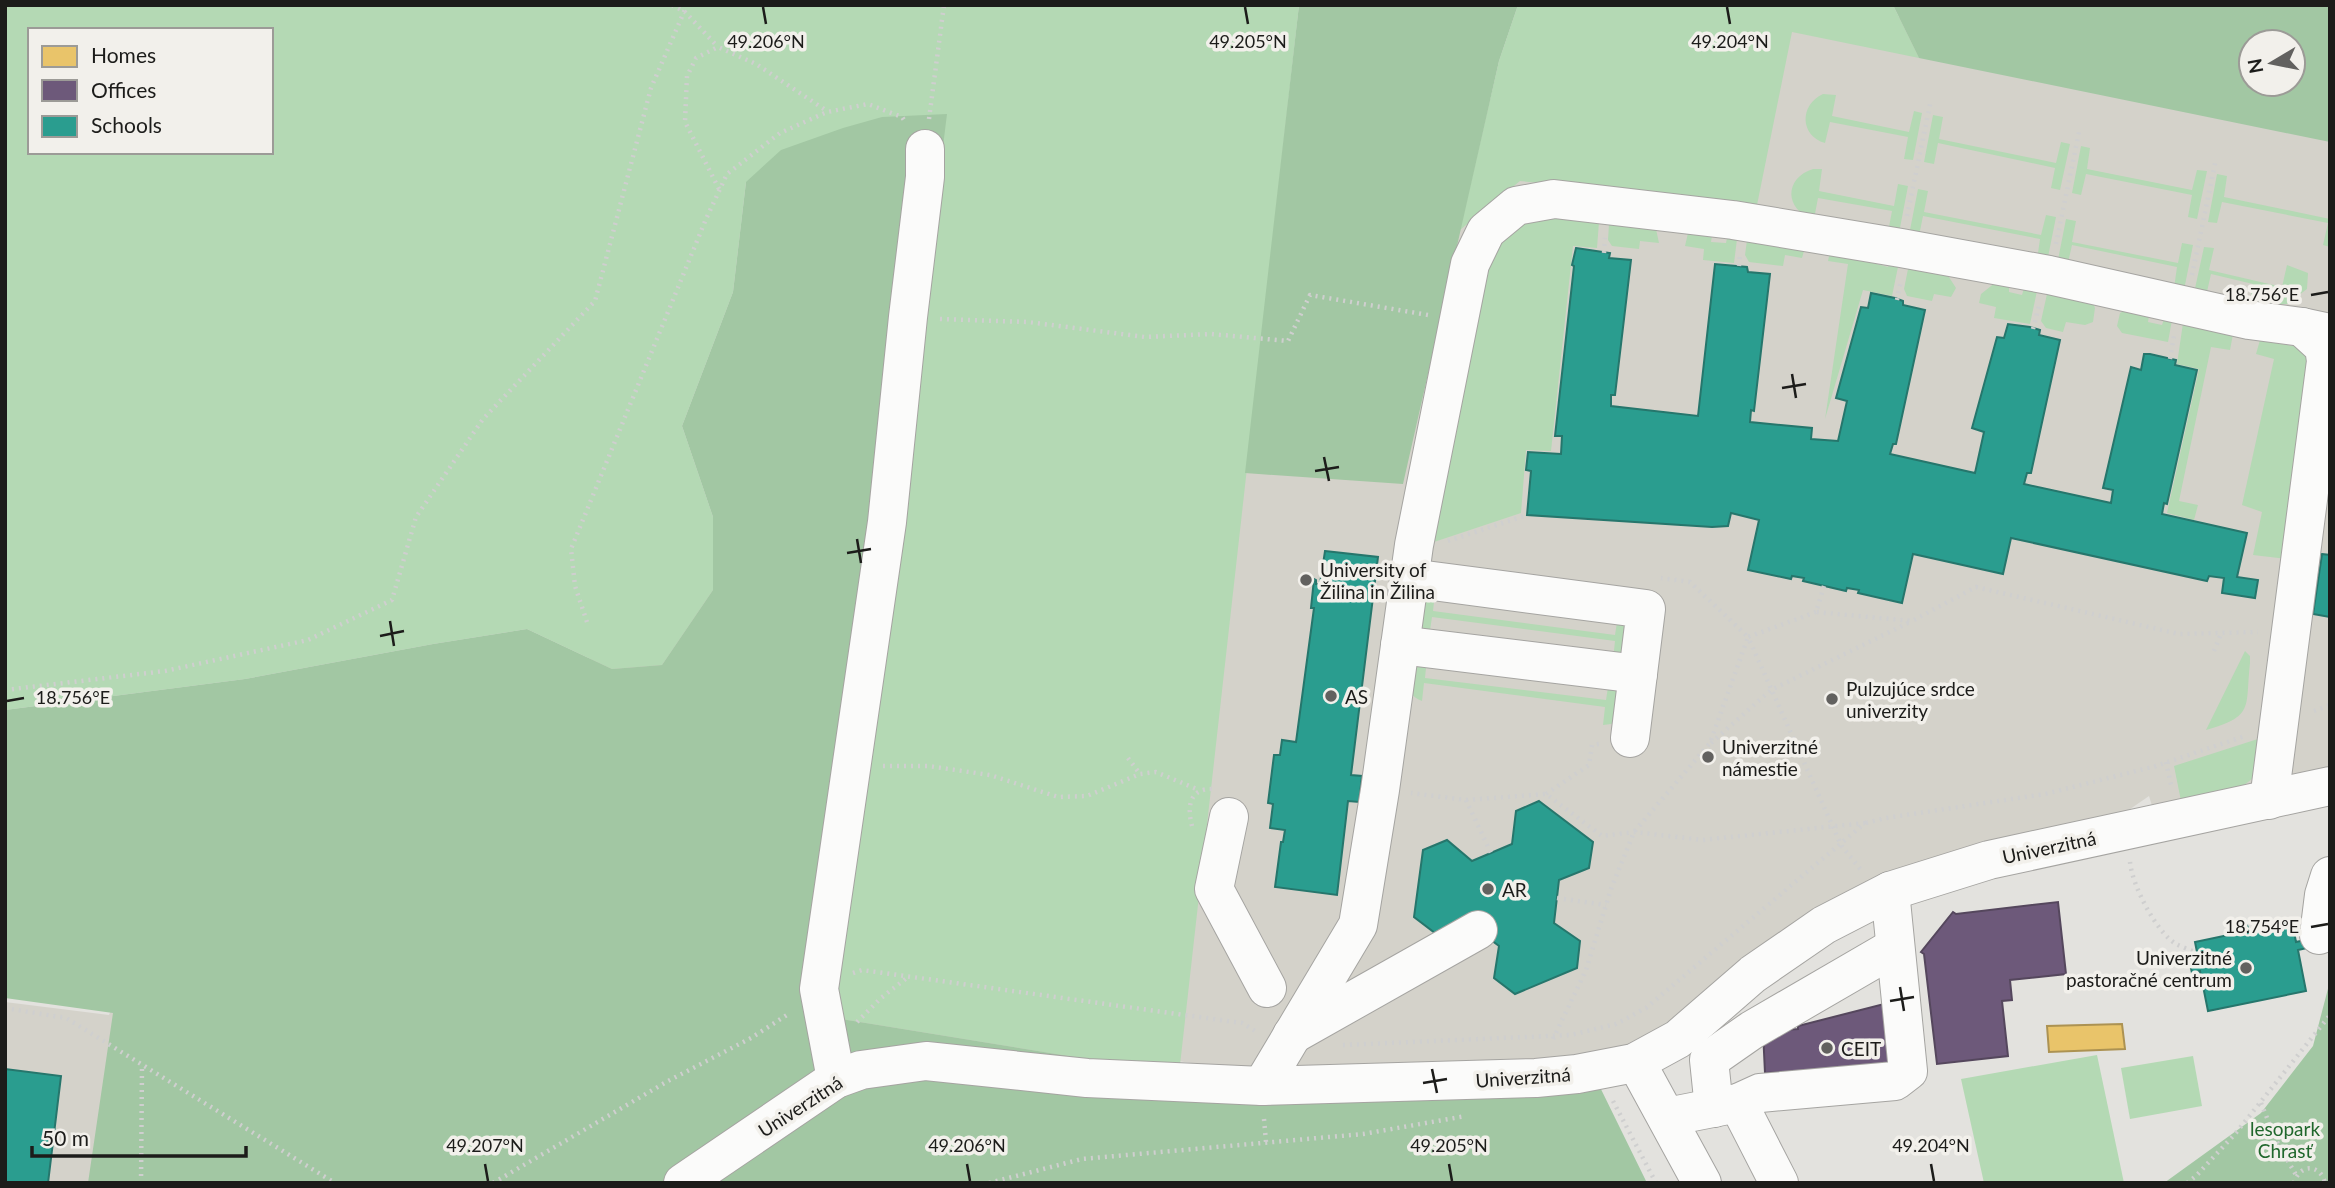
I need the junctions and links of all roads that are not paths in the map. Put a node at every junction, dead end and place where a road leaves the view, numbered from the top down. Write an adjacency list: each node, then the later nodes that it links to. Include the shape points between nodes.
1 (925, 149): 18 (street, via 887,523 819,989)
2 (2316, 330): 3 (street, via 2249,320 2049,275 1722,218 1554,199 1516,206 1486,231 1470,264); 8 (street, via 2326,360)
3 (1410, 578): 4 (street); 5 (street, via 1646,609)
4 (1399, 645): 5 (street); 16 (street, via 1358,925)
5 (1638, 674): 6 (street)
6 (1630, 738)
7 (2326, 798): 8 (street, Univerzitná)
8 (2269, 800): 11 (street, Univerzitná, via 1989,860)
9 (1229, 817): 15 (street, via 1214,889)
10 (2330, 876): 13 (street)
11 (1890, 891): 14 (street); 17 (street, Univerzitná, via 1824,925 1753,974 1678,1039)
12 (1478, 930): 16 (street)
13 (2319, 935)
14 (1895, 947): 20 (street, via 1709,1060); 20 (street, via 1908,1071 1895,1081 1760,1093)
15 (1267, 988)
16 (1290, 1037): 19 (street)
17 (1634, 1063): 19 (street, Univerzitná, via 1536,1078); 21 (street)
18 (832, 1064): 19 (street, Univerzitná, via 861,1070 926,1061 1087,1078); 22 (street, Univerzitná)
19 (1262, 1086)
20 (1726, 1105): 21 (street); 24 (street)
21 (1667, 1117): 23 (street)
22 (683, 1183)
23 (1702, 1183)
24 (1779, 1183)

